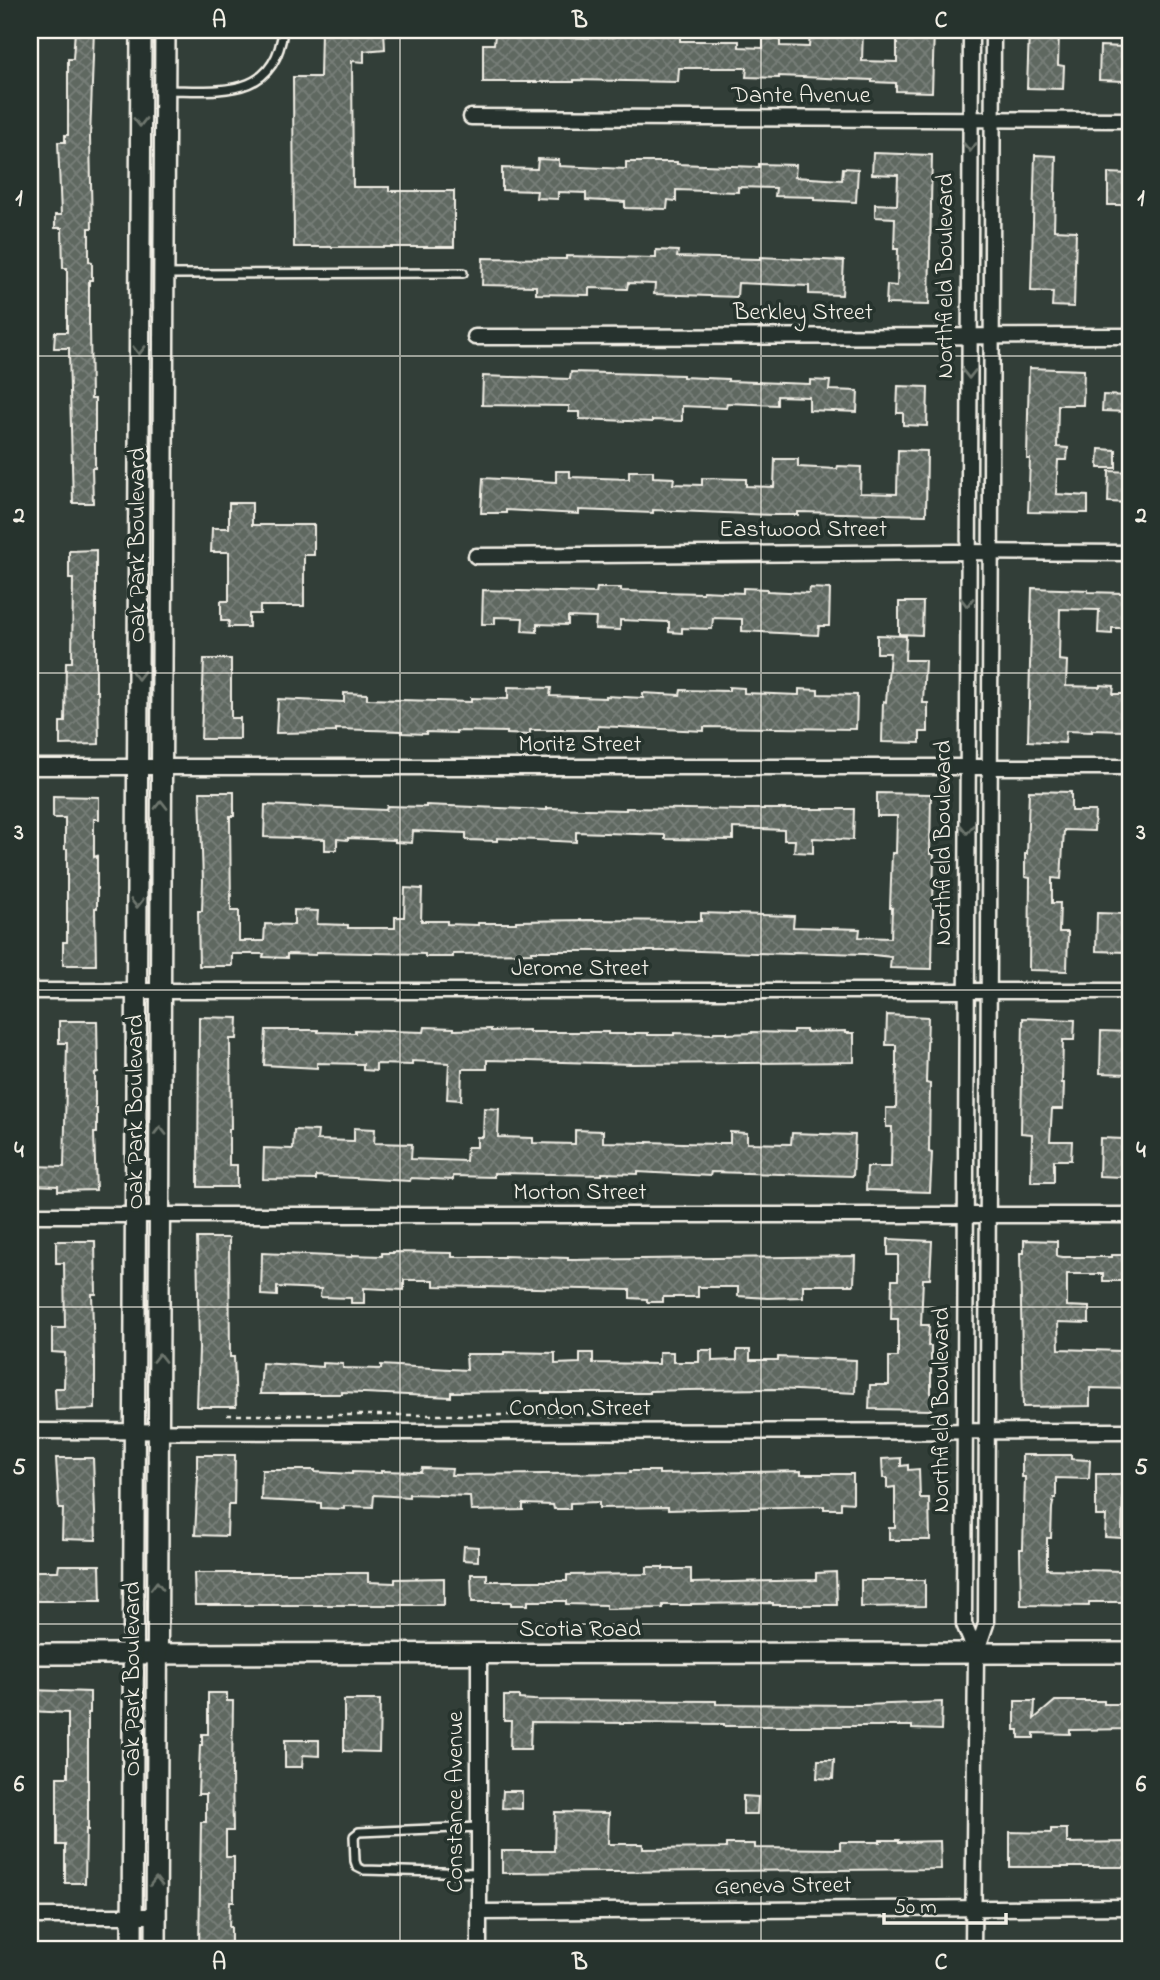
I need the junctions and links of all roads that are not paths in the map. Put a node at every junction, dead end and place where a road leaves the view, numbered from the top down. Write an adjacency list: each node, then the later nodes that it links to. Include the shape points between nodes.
1 (141, 30): 6 (street, Oak Park Boulevard)
2 (164, 30): 7 (street, Oak Park Boulevard)
3 (283, 30): 7 (lane, via 275,59 256,81 222,90)
4 (971, 30): 9 (street, Northfield Boulevard)
5 (993, 30): 10 (street, Northfield Boulevard)
6 (141, 90): 7 (street); 13 (street, Oak Park Boulevard, one-way to 13)
7 (164, 90): 14 (street, Oak Park Boulevard)
8 (471, 117): 9 (street, Dante Avenue)
9 (970, 120): 10 (street, Dante Avenue); 15 (street, Northfield Boulevard, one-way to 15)
10 (992, 120): 11 (street, Dante Avenue); 16 (street, Northfield Boulevard)
11 (1130, 120)
12 (463, 273): 14 (lane)
13 (140, 274): 14 (street); 27 (street, Oak Park Boulevard, one-way to 27)
14 (164, 274): 28 (street, Oak Park Boulevard)
15 (969, 335): 16 (street, Berkley Street); 18 (street, Berkley Street); 19 (street, Northfield Boulevard, one-way to 19)
16 (992, 335): 17 (street, Berkley Street); 20 (street, Northfield Boulevard)
17 (1130, 336)
18 (475, 337)
19 (968, 552): 20 (street, Eastwood Street); 22 (street, Eastwood Street); 24 (street, Northfield Boulevard, one-way to 24)
20 (990, 552): 21 (street, Eastwood Street); 25 (street, Northfield Boulevard)
21 (1130, 552)
22 (476, 556)
23 (30, 767): 27 (street, Moritz Street)
24 (967, 767): 25 (street, Moritz Street); 28 (street, Moritz Street); 32 (street, Northfield Boulevard, one-way to 32)
25 (989, 767): 26 (street, Moritz Street); 33 (street, Northfield Boulevard)
26 (1130, 767)
27 (138, 768): 28 (street, Moritz Street); 30 (street, Oak Park Boulevard, one-way to 30)
28 (162, 768): 31 (street, Oak Park Boulevard, one-way to 28)
29 (30, 991): 30 (street, Jerome Street)
30 (137, 991): 31 (street, Jerome Street); 36 (street, Oak Park Boulevard)
31 (160, 991): 32 (street, Jerome Street); 37 (street, Oak Park Boulevard, one-way to 31)
32 (966, 991): 33 (street, Jerome Street); 39 (street, Northfield Boulevard)
33 (988, 991): 34 (street, Jerome Street); 40 (street, Northfield Boulevard)
34 (1130, 991)
35 (30, 1215): 36 (street, Morton Street)
36 (136, 1215): 37 (street, Morton Street); 45 (street, Oak Park Boulevard)
37 (160, 1215): 39 (street, Morton Street); 46 (street, Oak Park Boulevard, one-way to 37)
38 (1130, 1215): 40 (street, Morton Street)
39 (965, 1216): 40 (street, Morton Street); 42 (street, Northfield Boulevard)
40 (987, 1216): 43 (street, Northfield Boulevard)
41 (30, 1431): 45 (street, Condon Street)
42 (964, 1431): 43 (street, Condon Street); 46 (street, Condon Street); 47 (street, Northfield Boulevard, via 964,1624)
43 (987, 1431): 44 (street, Condon Street); 47 (street, Northfield Boulevard, via 986,1624)
44 (1130, 1431)
45 (135, 1432): 46 (street, Condon Street); 50 (street, Oak Park Boulevard)
46 (158, 1432): 51 (street, Oak Park Boulevard, one-way to 46)
47 (976, 1653): 48 (street, Scotia Road); 52 (street, Scotia Road); 56 (street, Northfield Boulevard)
48 (1130, 1653)
49 (30, 1654): 50 (street, Scotia Road)
50 (134, 1654): 51 (street, Scotia Road); 59 (street, Oak Park Boulevard)
51 (157, 1654): 52 (street, Scotia Road); 60 (street, Oak Park Boulevard, one-way to 51)
52 (479, 1654): 53 (street, Constance Avenue)
53 (479, 1827): 54 (street, Constance Avenue); 54 (lane, via 373,1830 354,1836 355,1861 363,1870)
54 (479, 1873): 57 (street, Constance Avenue)
55 (1130, 1907): 56 (street, Geneva Street)
56 (973, 1908): 57 (street, Geneva Street); 64 (street, Northfield Boulevard)
57 (479, 1912): 63 (street, Constance Avenue)
58 (30, 1916): 59 (street)
59 (133, 1916): 60 (street); 61 (street, Oak Park Boulevard)
60 (156, 1916): 62 (street, Oak Park Boulevard)
61 (132, 1950)
62 (156, 1950)
63 (479, 1950)
64 (973, 1950)

